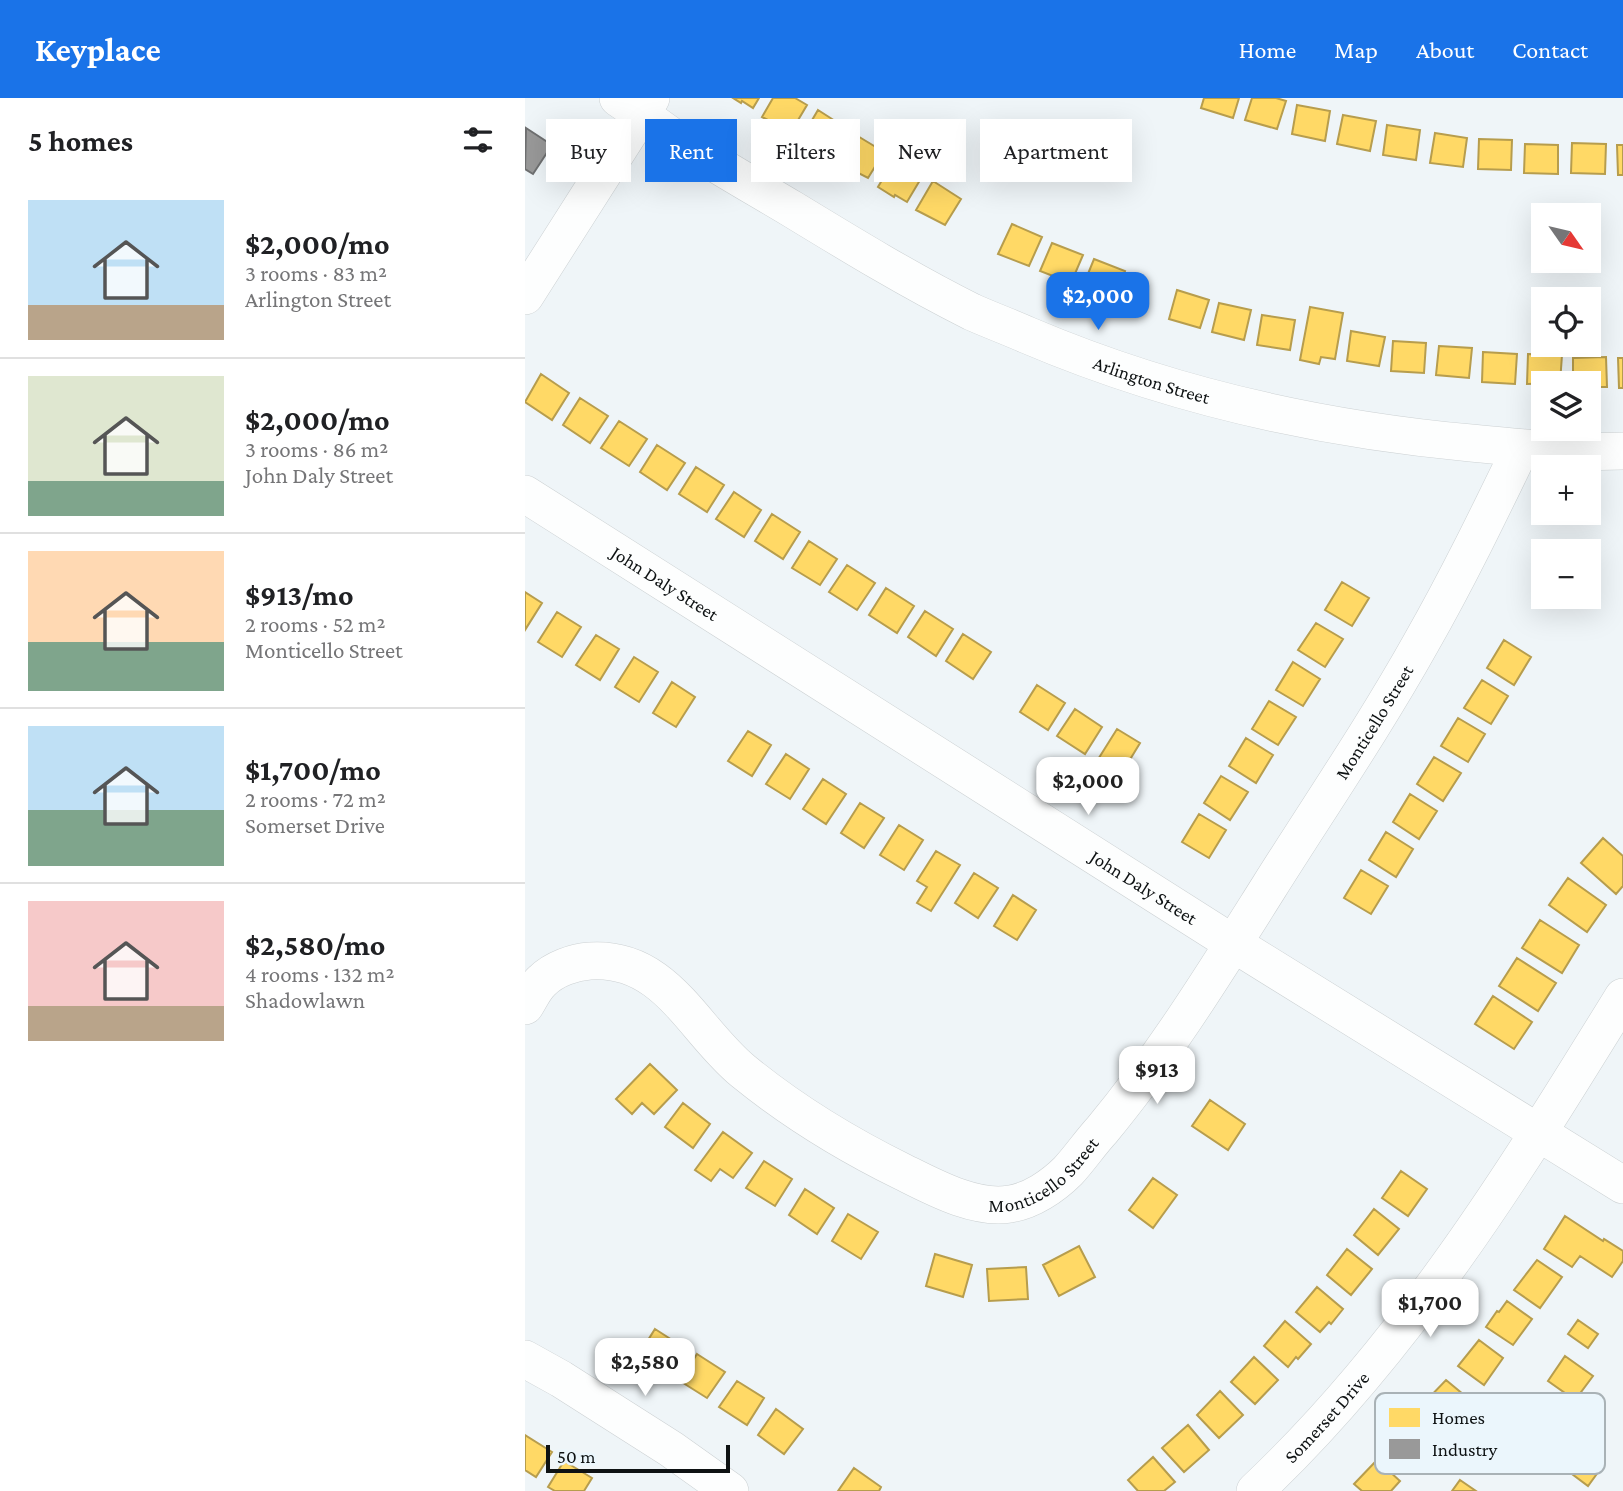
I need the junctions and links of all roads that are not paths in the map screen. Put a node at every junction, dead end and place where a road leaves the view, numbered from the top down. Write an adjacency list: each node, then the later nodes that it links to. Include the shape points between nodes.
1 (637, 103): 2 (street); 3 (street, Arlington Street, via 678,140 891,270 974,313 1059,349 1181,389 1284,416 1411,438)
2 (525, 296)
3 (1521, 448): 4 (street, Arlington Street); 6 (street, Monticello Street, via 1420,645)
4 (1623, 451)
5 (525, 494): 6 (street, John Daly Street)
6 (1234, 944): 8 (street, Monticello Street, via 1153,1065 1066,1172 1038,1194 1014,1204 988,1205 940,1190 813,1122 739,1068 662,984 624,963 604,960 569,965 542,981); 9 (street, John Daly Street)
7 (1623, 997): 9 (street, Somerset Drive)
8 (525, 1006)
9 (1539, 1133): 10 (street, John Daly Street); 13 (street, Somerset Drive, via 1411,1317 1311,1434)
10 (1623, 1185)
11 (525, 1359): 12 (street, via 649,1435)
12 (719, 1488)
13 (1255, 1491)

